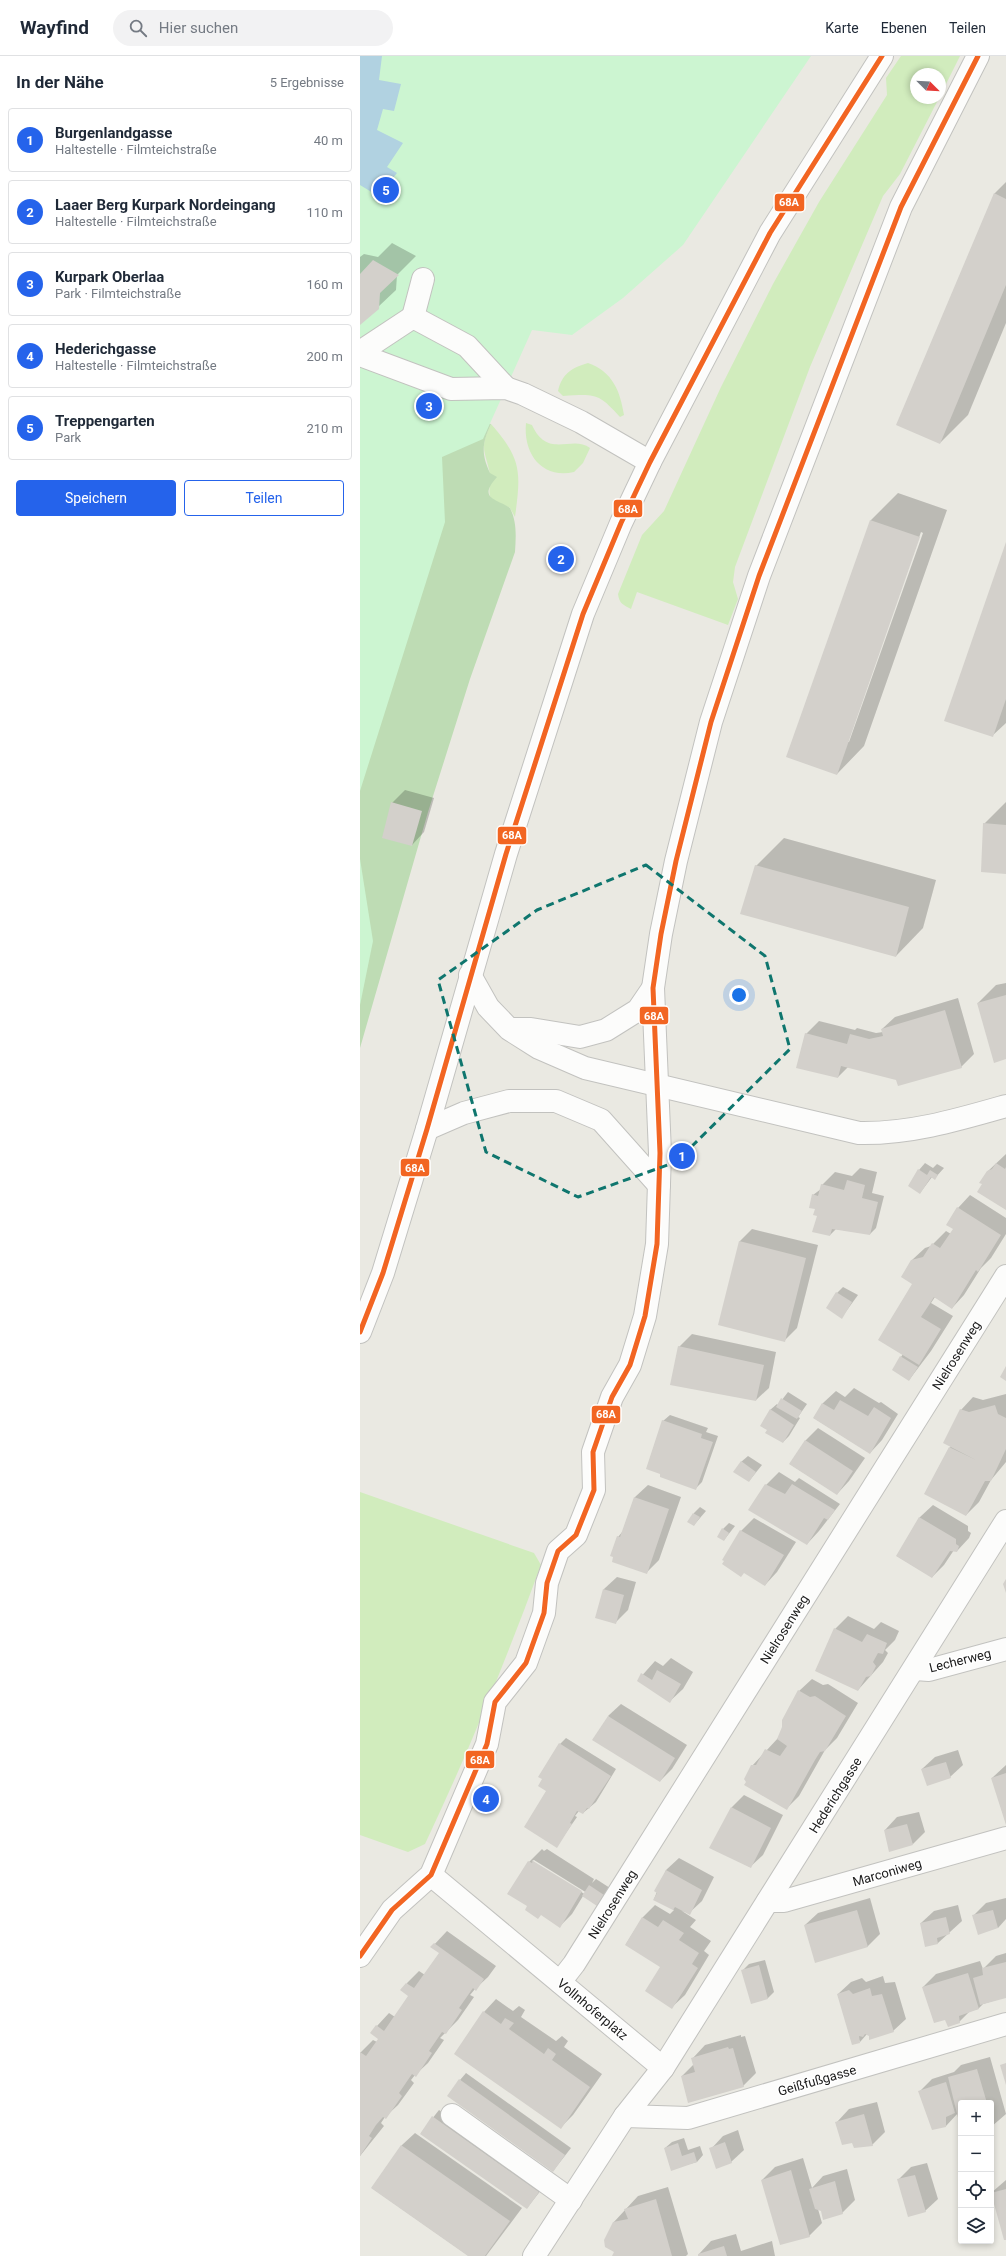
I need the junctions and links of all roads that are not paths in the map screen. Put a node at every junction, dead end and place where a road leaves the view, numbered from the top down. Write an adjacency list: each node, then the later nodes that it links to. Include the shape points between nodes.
1 (882, 56): 8 (street, via 770,233)
2 (978, 56): 10 (street, via 901,206 759,576 711,722 664,920)
3 (423, 279): 4 (street)
4 (413, 317): 5 (street); 7 (street, via 467,346)
5 (360, 352)
6 (360, 355): 7 (street, via 451,389)
7 (506, 388): 8 (street, via 581,422)
8 (650, 462): 9 (street, via 583,614)
9 (470, 975): 11 (street, via 488,1007); 14 (street)
10 (654, 988): 11 (street, via 638,1010 606,1030 580,1037 531,1029); 12 (street)
11 (509, 1029): 12 (street, via 539,1048 585,1068)
12 (658, 1085): 13 (street, via 859,1133 901,1132); 15 (street)
13 (1006, 1106)
14 (427, 1129): 15 (street, via 464,1113 509,1101 556,1101 601,1120); 17 (street, via 383,1273)
15 (659, 1185): 22 (street, via 657,1244 645,1316 630,1365 612,1397 593,1452 594,1490 576,1535 558,1551 547,1583 544,1613 526,1663 495,1702 487,1744)
16 (1006, 1276): 25 (street, Nielrosenweg, via 574,1964)
17 (360, 1332)
18 (1006, 1521): 20 (street, Hederichgasse)
19 (1006, 1649): 20 (street, Lecherweg, via 929,1670)
20 (915, 1669): 23 (street, Hederichgasse)
21 (1006, 1838): 23 (street, Marconiweg, via 784,1901)
22 (431, 1874): 24 (street, via 392,1910); 25 (street, Vollnhoferplatz)
23 (768, 1901): 27 (street, Hederichgasse)
24 (360, 1956)
25 (560, 1982): 27 (street, Vollnhoferplatz)
26 (1006, 2024): 29 (street, Geißfußgasse, via 688,2118)
27 (663, 2068): 29 (street)
28 (452, 2115): 30 (street)
29 (625, 2116): 30 (street)
30 (571, 2200): 31 (street)
31 (534, 2256)

